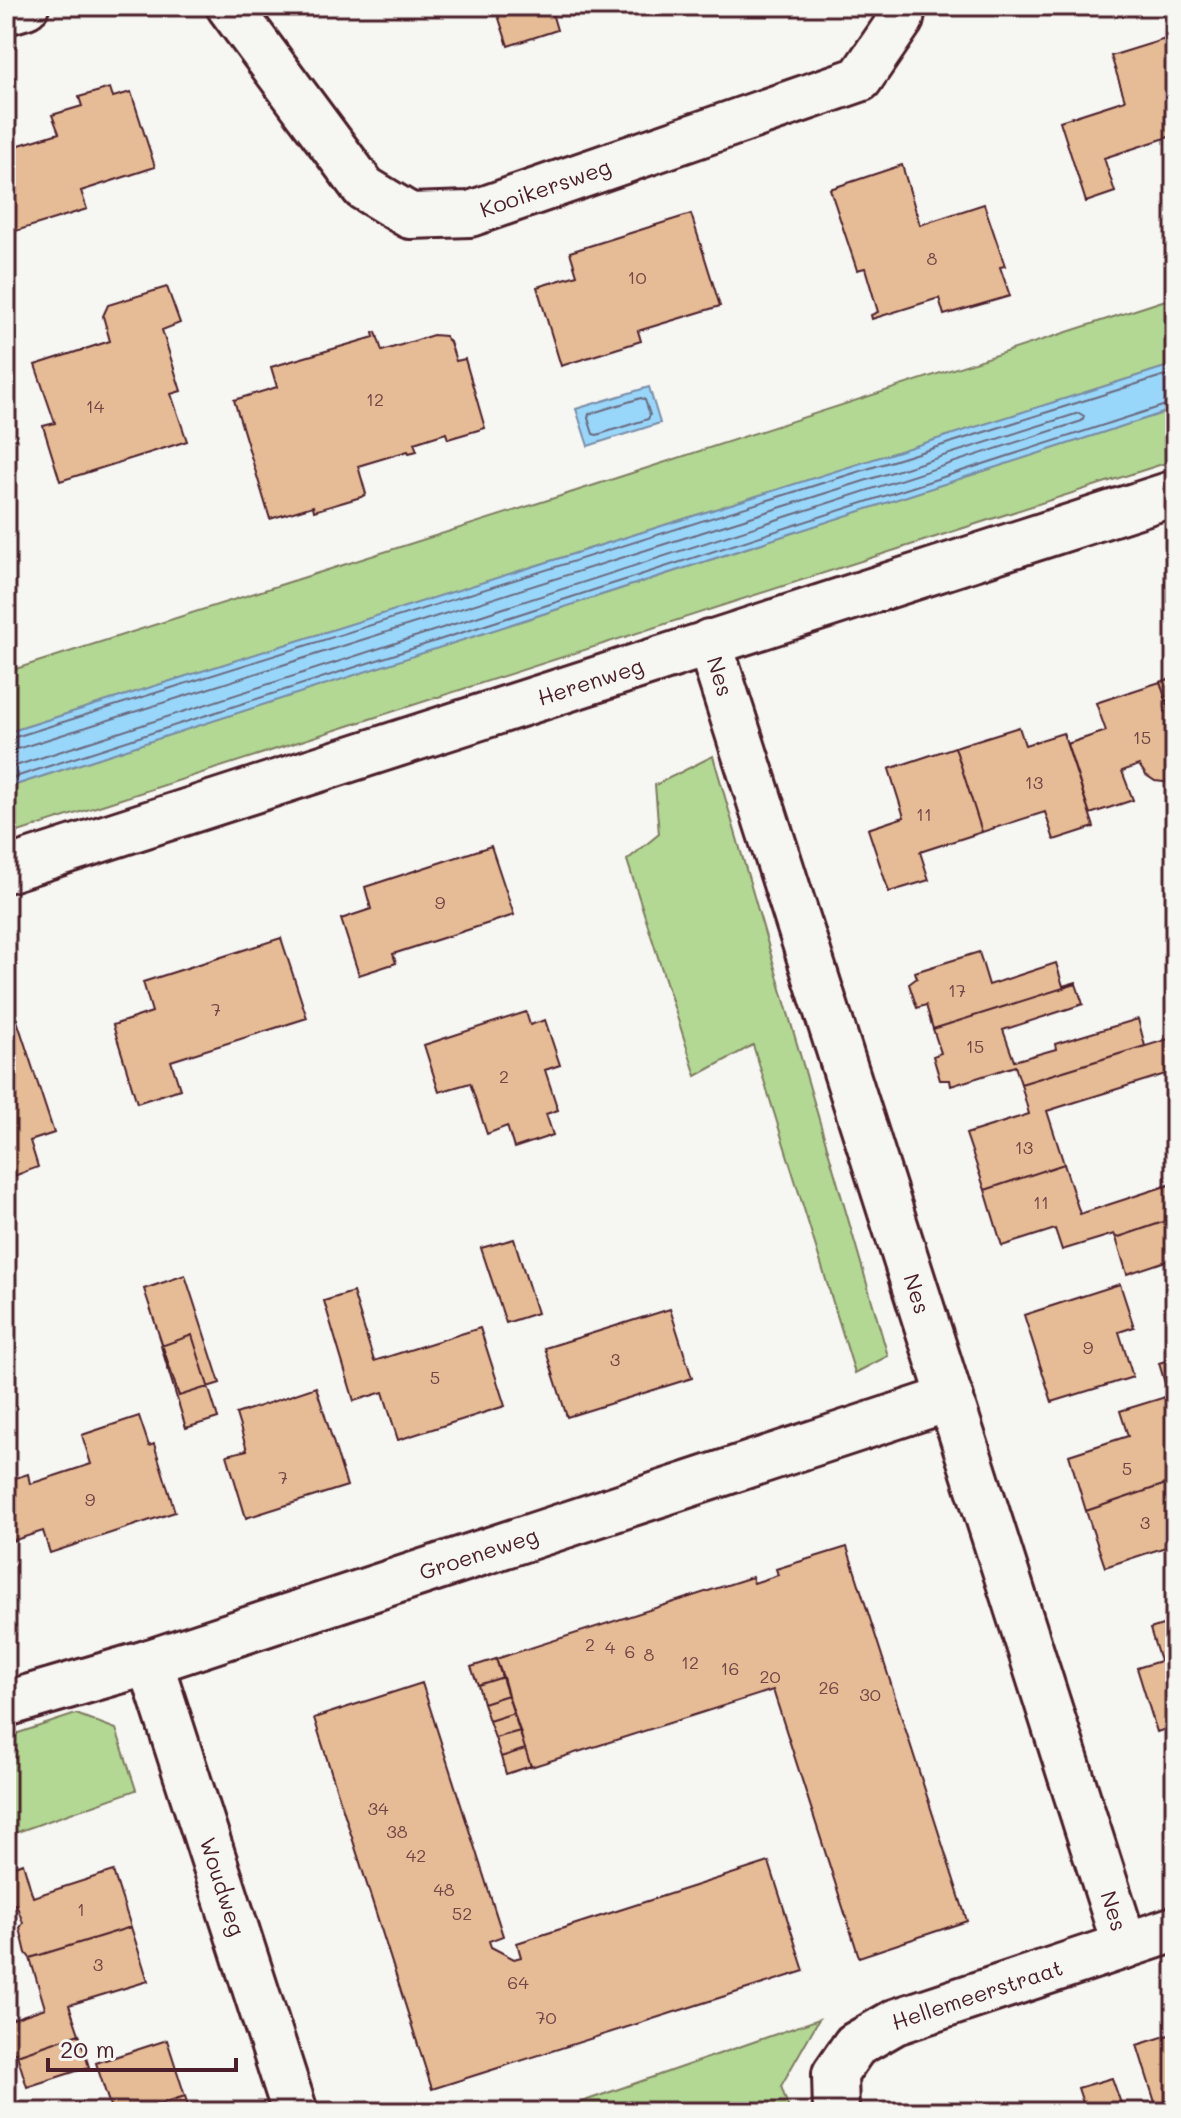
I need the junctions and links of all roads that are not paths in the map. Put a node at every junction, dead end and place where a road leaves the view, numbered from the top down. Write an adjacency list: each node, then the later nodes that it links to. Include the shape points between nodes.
1 (26, 6): 4 (street)
2 (229, 6): 3 (street, Kooikersweg, via 364,188 410,216 470,214 860,79 901,19)
3 (903, 6)
4 (6, 12)
5 (1175, 493): 6 (street, Herenweg)
6 (709, 642): 7 (street, Herenweg); 8 (street, Nes)
7 (6, 870)
8 (951, 1398): 9 (street, Groeneweg); 12 (street, Nes)
9 (150, 1662): 10 (street, Groeneweg); 13 (street, Woudweg)
10 (6, 1704)
11 (1175, 1929): 12 (street, Hellemeerstraat)
12 (1125, 1946): 14 (street, Hellemeerstraat, via 881,2029 855,2045 835,2074)
13 (295, 2112)
14 (836, 2112)

